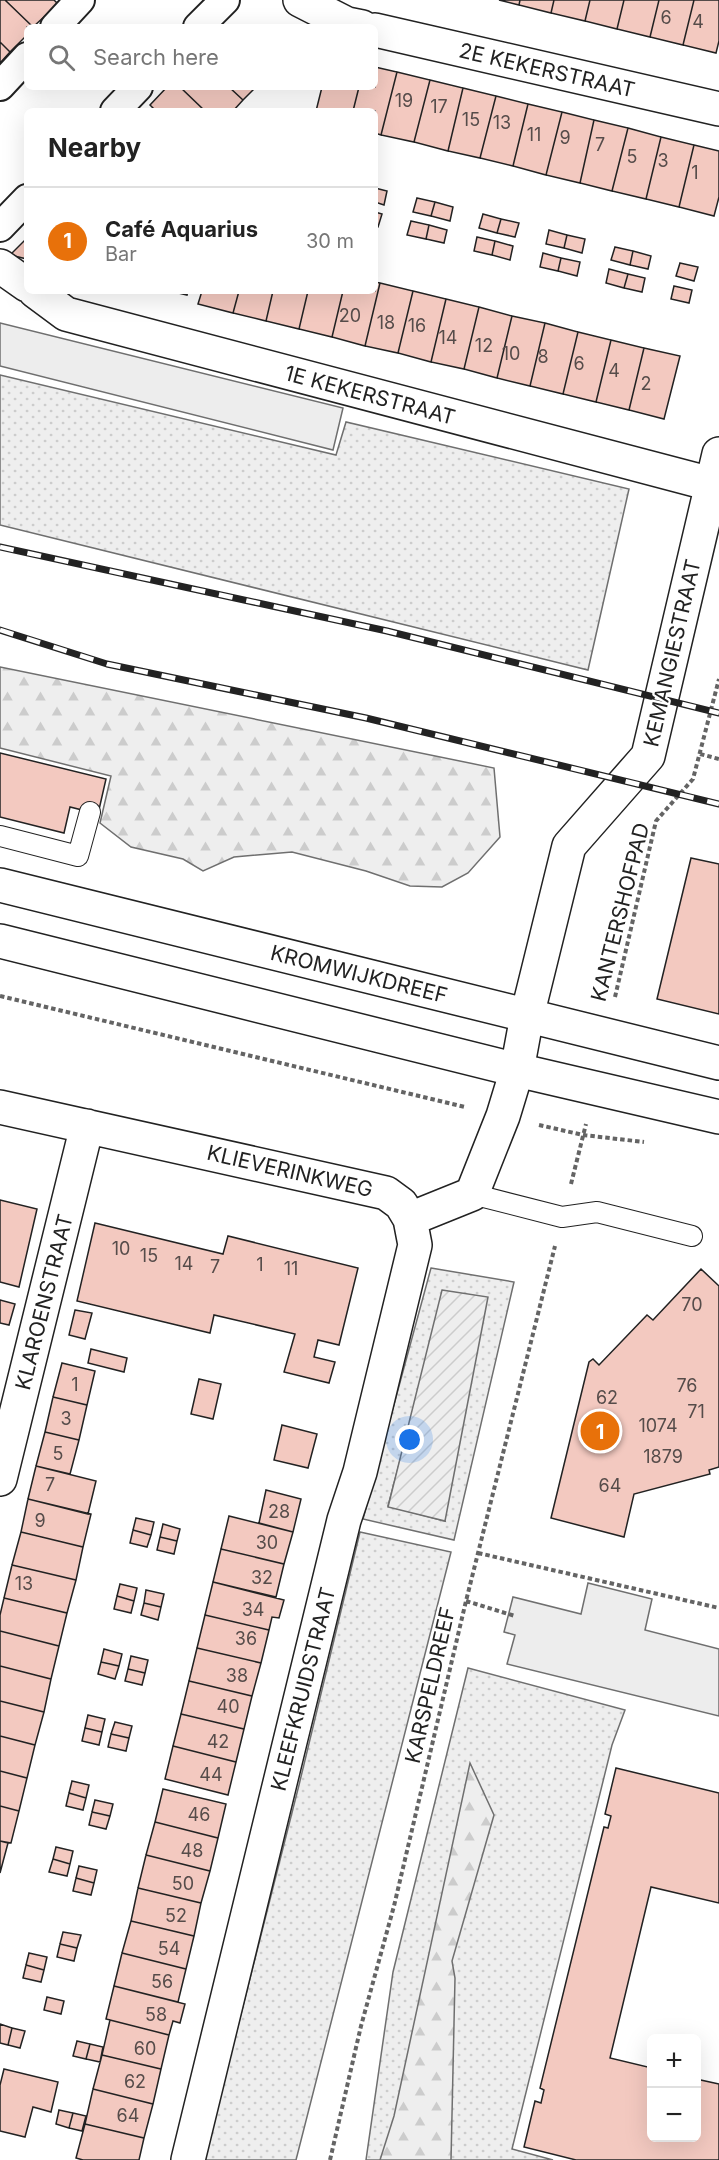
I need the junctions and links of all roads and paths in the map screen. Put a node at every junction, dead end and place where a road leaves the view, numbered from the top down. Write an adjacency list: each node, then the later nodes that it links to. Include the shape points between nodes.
1 (80, 0): 4 (street)
2 (225, 0): 5 (street)
3 (300, 0): 6 (street)
4 (58, 24)
5 (201, 24)
6 (346, 24)
7 (378, 31): 12 (street, 2E KEKERSTRAAT)
8 (24, 60): 9 (street)
9 (0, 86)
10 (135, 90): 11 (street)
11 (118, 108)
12 (719, 109)
13 (24, 202): 14 (street)
14 (0, 227)
15 (0, 266): 16 (street)
16 (24, 283)
17 (39, 294): 18 (street, 1E KEKERSTRAAT, via 66,314)
18 (715, 469): 28 (street, KEMANGIESTRAAT, via 648,756 568,846)
19 (719, 679): 20 (path, KANTERSHOFPAD)
20 (700, 754): 21 (path); 27 (path, KANTERSHOFPAD, via 693,779 656,821)
21 (719, 759)
22 (90, 812): 23 (lane, via 78,856)
23 (0, 837)
24 (0, 885): 28 (street, KROMWIJKDREEF)
25 (0, 941): 30 (street)
26 (0, 996): 32 (path)
27 (614, 1002)
28 (527, 1016): 29 (street, KROMWIJKDREEF); 30 (street, KEMANGIESTRAAT)
29 (719, 1063)
30 (517, 1070): 32 (street); 34 (street)
31 (0, 1107): 35 (street, KLIEVERINKWEG)
32 (503, 1116): 36 (path); 37 (street)
33 (587, 1117): 36 (path)
34 (719, 1117)
35 (87, 1126): 39 (street, KLIEVERINKWEG, via 386,1193 401,1204); 41 (street, KLAROENSTRAAT)
36 (583, 1135): 38 (path)
37 (472, 1194): 38 (lane); 39 (street)
38 (562, 1217): 40 (lane, via 597,1212); 42 (path, KARSPELDREEF)
39 (410, 1219): 46 (street, KLEEFKRUIDSTRAAT, via 415,1245)
40 (692, 1236)
41 (0, 1479)
42 (478, 1553): 43 (path, KARSPELDREEF); 44 (path)
43 (466, 1601): 45 (path); 47 (path, KARSPELDREEF)
44 (719, 1608)
45 (515, 1616)
46 (188, 2160)
47 (330, 2160)

